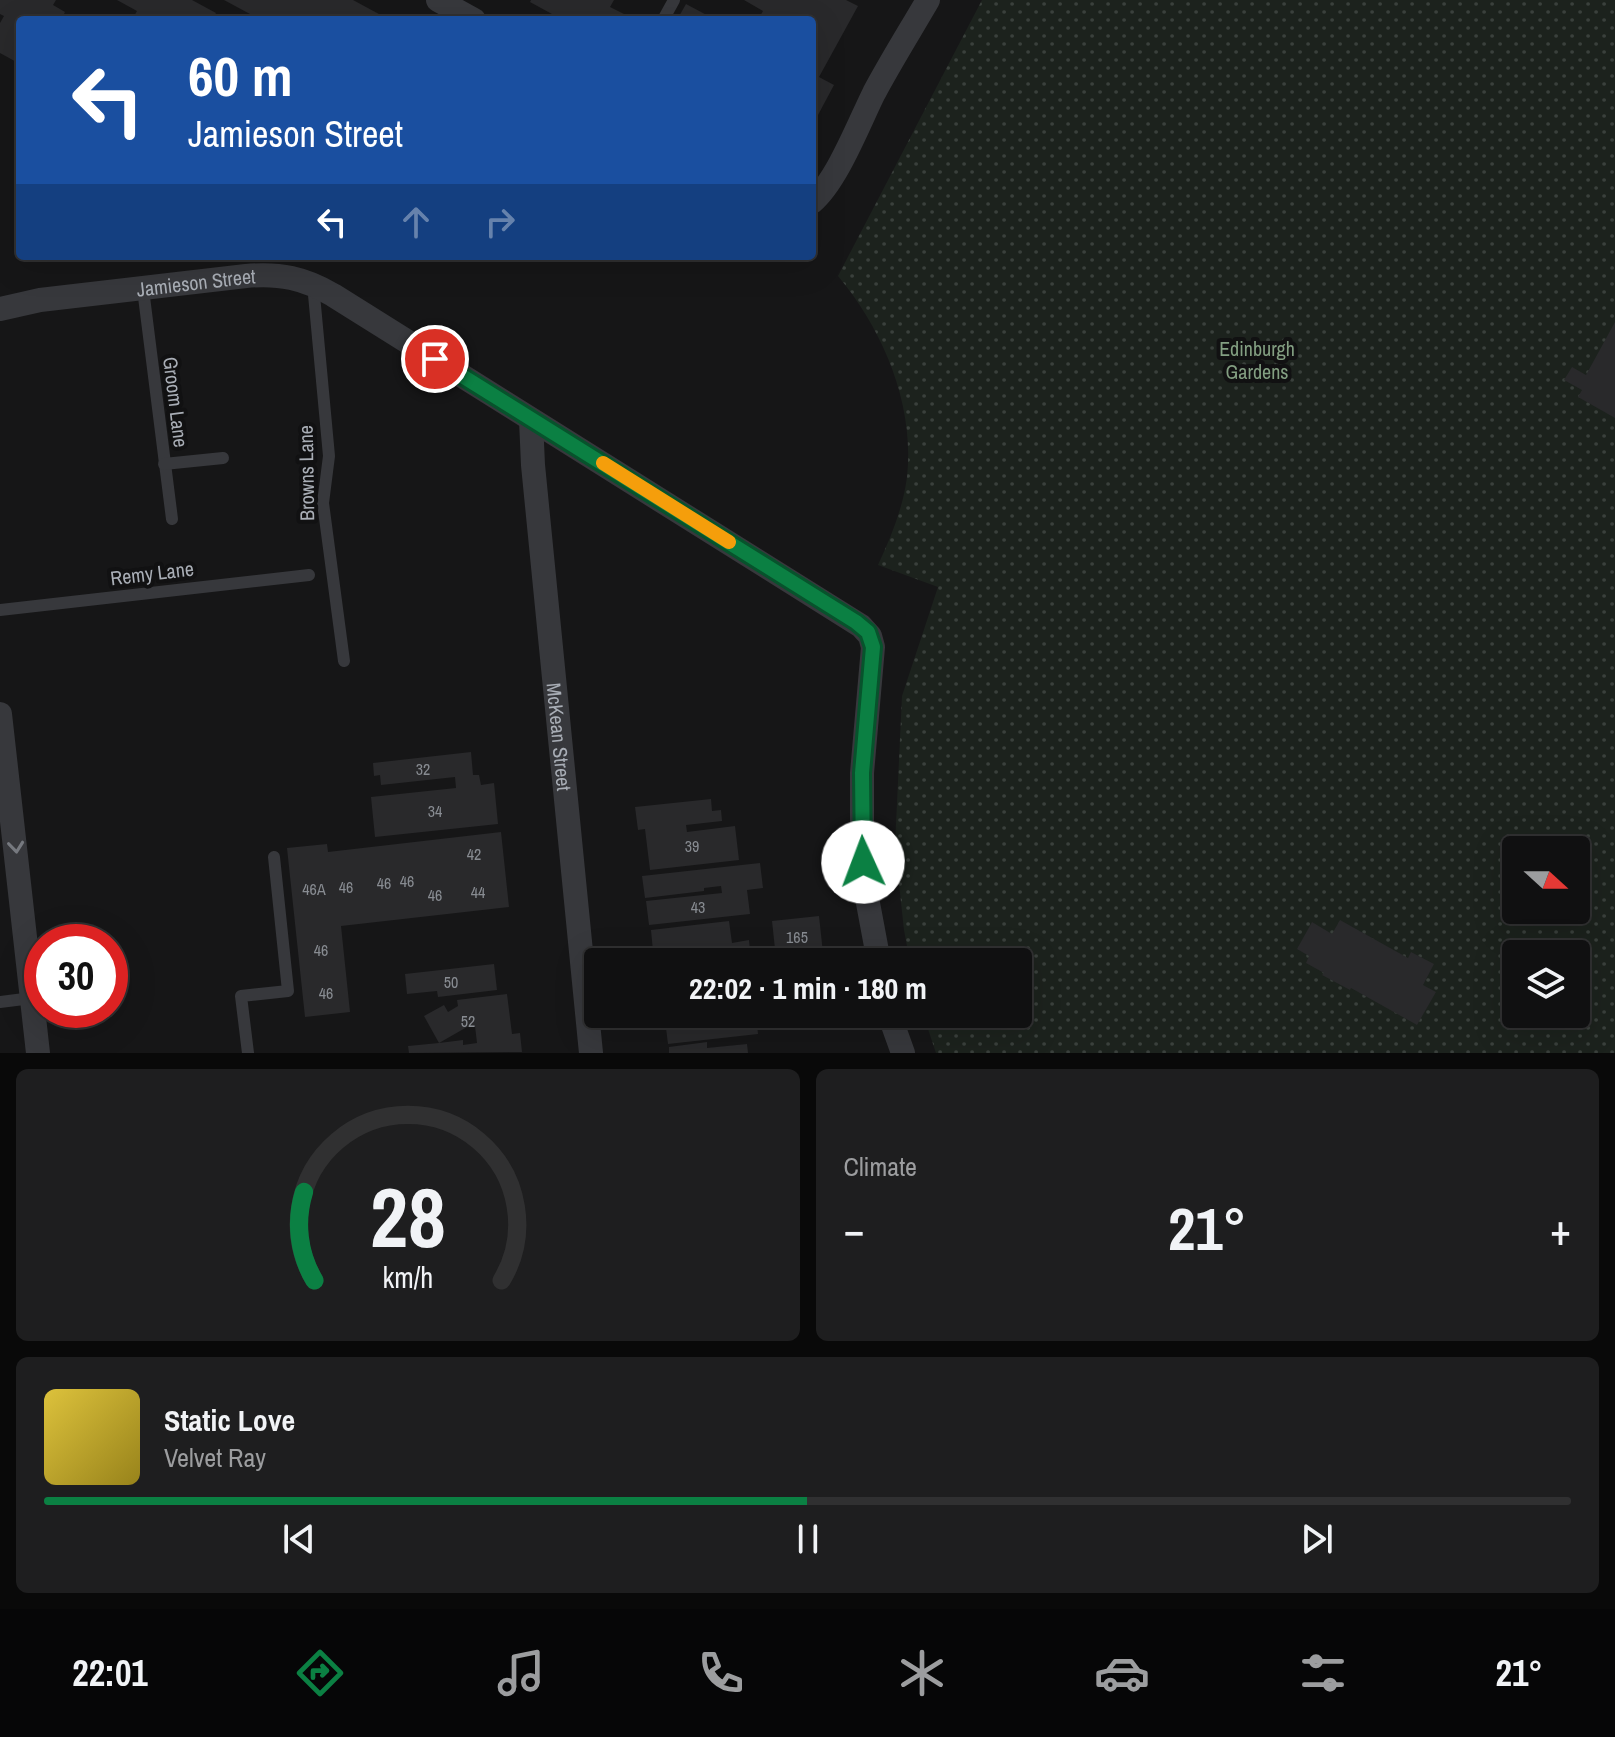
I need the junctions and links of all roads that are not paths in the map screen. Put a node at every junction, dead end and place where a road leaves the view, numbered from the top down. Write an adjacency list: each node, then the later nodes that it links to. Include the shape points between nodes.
1 (928, 0): 4 (street)
2 (445, 2): 3 (street)
3 (468, 16)
4 (876, 90): 5 (street); 6 (street)
5 (816, 170)
6 (816, 198)
7 (313, 284): 8 (street, Jamieson Street, via 270,274); 12 (street, Jamieson Street); 18 (lane, Browns Lane, via 329,456 323,503)
8 (143, 289): 10 (street, Jamieson Street); 14 (lane, Groom Lane)
9 (0, 297): 10 (street, Jamieson Street)
10 (40, 300): 11 (street, Jamieson Street)
11 (0, 309)
12 (531, 420): 23 (street, Jamieson Street, via 856,622 871,639 862,832); 29 (street, McKean Street)
13 (223, 458): 14 (lane)
14 (164, 464): 15 (lane, Groom Lane)
15 (172, 519)
16 (309, 575): 17 (lane, Remy Lane)
17 (0, 610)
18 (344, 661)
19 (0, 714): 20 (street)
20 (6, 806): 22 (street, one-way to 22)
21 (274, 857): 28 (lane, via 288,991 241,996)
22 (24, 939)
23 (876, 948)
24 (24, 999): 25 (lane)
25 (0, 1002)
26 (35, 1028): 27 (street)
27 (38, 1053)
28 (248, 1053)
29 (591, 1053)

